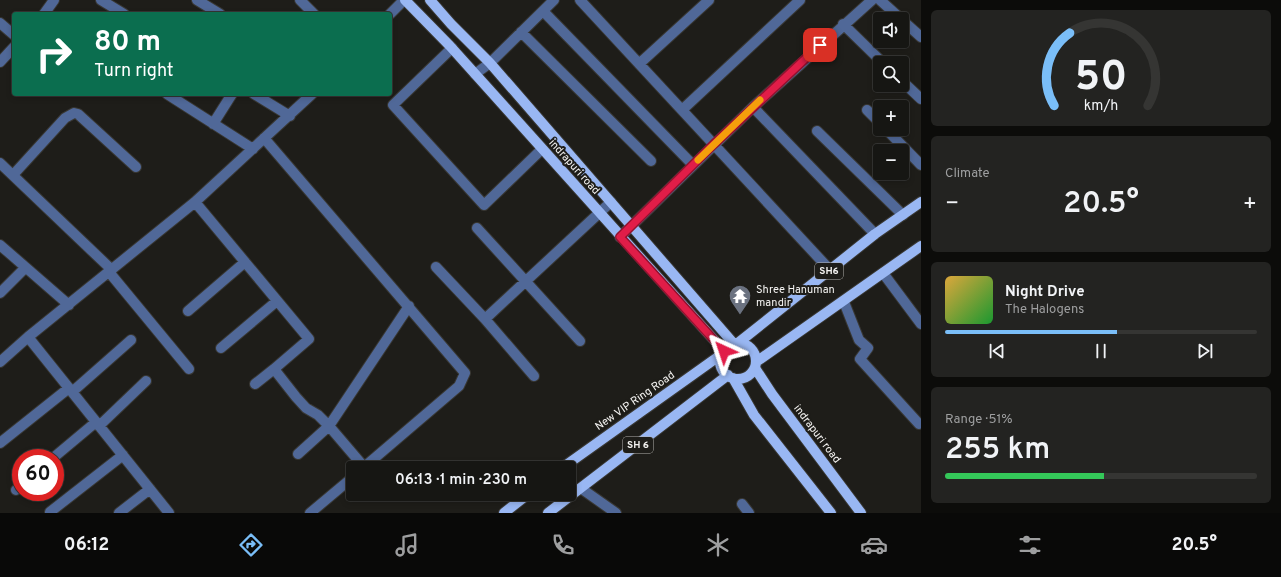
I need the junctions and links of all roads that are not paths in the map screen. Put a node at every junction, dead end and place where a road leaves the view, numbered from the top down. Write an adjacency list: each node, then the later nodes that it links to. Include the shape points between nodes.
1 (101, 0): 15 (street)
2 (197, 0): 16 (street)
3 (300, 0): 17 (street)
4 (404, 0): 18 (street); 26 (main road, indrapuri road)
5 (430, 0): 30 (main road, indrapuri road)
6 (554, 0): 13 (street)
7 (580, 0): 31 (street)
8 (709, 0): 31 (street)
9 (800, 0): 40 (street)
10 (872, 0): 21 (street)
11 (880, 0): 19 (street)
12 (51, 1): 14 (street)
13 (543, 11): 23 (street); 53 (street)
14 (45, 12)
15 (121, 12)
16 (217, 12)
17 (312, 12)
18 (392, 12)
19 (894, 12)
20 (0, 23): 24 (street)
21 (843, 24): 28 (street); 39 (street)
22 (909, 26): 25 (street)
23 (521, 32): 30 (street); 51 (street)
24 (12, 33)
25 (921, 37)
26 (452, 48): 32 (main road, indrapuri road); 50 (street, via 393,105 484,204)
27 (12, 49): 29 (street)
28 (876, 56)
29 (0, 62)
30 (490, 63): 32 (street); 58 (main road, indrapuri road)
31 (640, 64): 40 (street)
32 (475, 74): 50 (main road, indrapuri road)
33 (909, 88): 38 (street)
34 (170, 96): 44 (street)
35 (231, 96): 44 (street)
36 (257, 96): 42 (street)
37 (310, 96): 42 (street)
38 (921, 99)
39 (753, 107): 48 (street); 64 (street)
40 (682, 110): 48 (street)
41 (867, 110): 43 (street)
42 (290, 116): 47 (street)
43 (873, 116)
44 (213, 124): 49 (street)
45 (817, 131): 61 (street)
46 (893, 136): 54 (street)
47 (264, 138): 49 (street); 79 (street)
48 (714, 144): 53 (street); 71 (street)
49 (253, 149): 57 (street)
50 (542, 149): 60 (main road, indrapuri road)
51 (651, 161)
52 (0, 163): 56 (street)
53 (693, 165): 62 (street)
54 (921, 165)
55 (136, 167): 56 (street, via 74,113 64,118)
56 (13, 175): 72 (street)
57 (195, 202): 68 (street); 72 (street)
58 (611, 202): 60 (street); 62 (main road, indrapuri road)
59 (921, 202): 61 (main road, SH6)
60 (600, 213): 65 (main road, indrapuri road); 74 (street)
61 (903, 215): 64 (main road, SH6)
62 (633, 227): 65 (street); 86 (main road, indrapuri road)
63 (477, 228): 74 (street)
64 (875, 234): 71 (main road, SH6)
65 (620, 237): 88 (main road, indrapuri road)
66 (0, 245): 70 (street)
67 (921, 246): 73 (main road)
68 (245, 262): 76 (street); 80 (street)
69 (436, 266): 81 (street)
70 (25, 268): 75 (street); 78 (street)
71 (830, 270): 86 (main road, SH6)
72 (111, 271): 78 (street); 92 (street)
73 (883, 274): 77 (main road); 82 (street)
74 (527, 282): 81 (street); 85 (street)
75 (0, 293)
76 (277, 301): 87 (street); 91 (street, via 309,339)
77 (844, 302): 90 (main road); 99 (street, via 859,340 868,348 860,359)
78 (69, 305): 83 (street)
79 (408, 306): 100 (street); 106 (street, via 465,373 459,386)
80 (188, 311)
81 (485, 319): 93 (street)
82 (921, 324)
83 (28, 337): 89 (street); 97 (street)
84 (131, 340): 97 (street)
85 (580, 341)
86 (736, 343): 88 (main road); 90 (main road, via 750,347 756,357)
87 (221, 348)
88 (723, 353): 94 (main road, via 722,368); 107 (main road, New VIP Ring Road / SH 6)
89 (0, 362)
90 (755, 365): 94 (main road, via 747,376); 122 (main road, indrapuri road, via 772,394)
91 (274, 368): 96 (street); 100 (street, via 296,398)
92 (189, 369)
93 (534, 376)
94 (730, 376): 110 (main road, SH 6); 121 (main road, via 754,415)
95 (146, 381): 98 (street)
96 (254, 384)
97 (70, 390): 98 (street); 101 (street)
98 (98, 424): 102 (street); 104 (street)
99 (919, 424)
100 (329, 426): 103 (street); 105 (street)
101 (0, 443)
102 (64, 450)
103 (298, 454)
104 (123, 455): 109 (street); 113 (street)
105 (359, 461)
106 (371, 461)
107 (572, 461)
108 (346, 482): 116 (street)
109 (150, 489): 114 (street); 115 (street)
110 (582, 489): 118 (main road, SH 6); 119 (street)
111 (519, 501): 117 (main road)
112 (742, 504): 120 (street)
113 (50, 512)
114 (119, 513)
115 (169, 513)
116 (310, 513)
117 (504, 513)
118 (548, 513)
119 (616, 513)
120 (749, 513)
121 (831, 513)
122 (861, 513)

